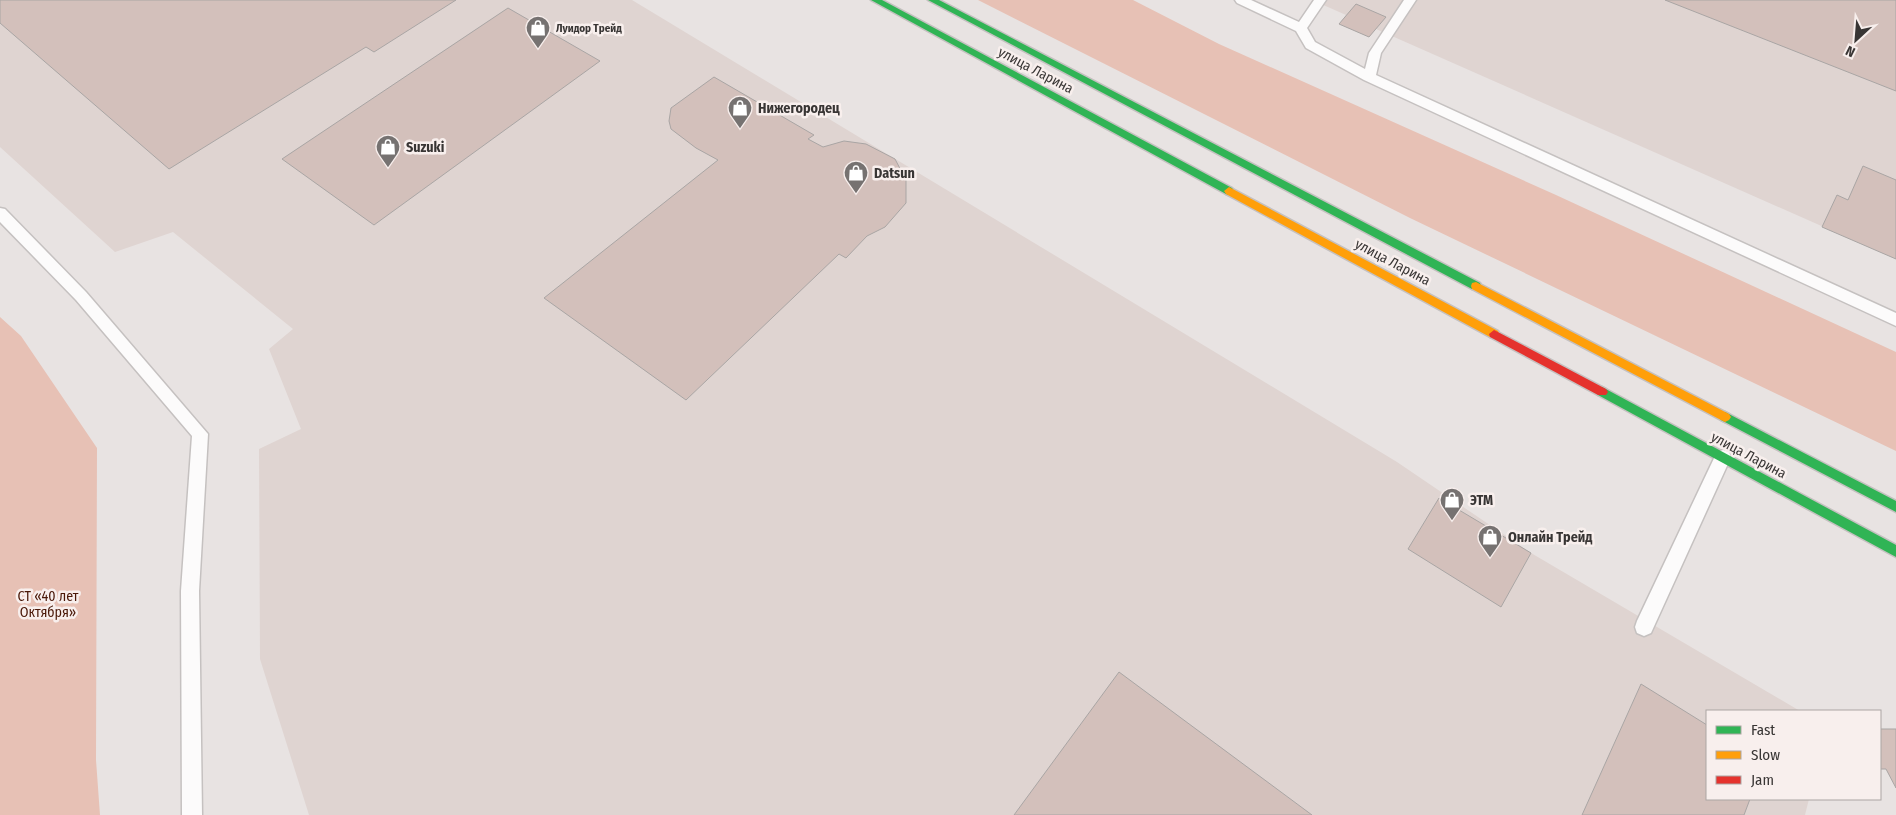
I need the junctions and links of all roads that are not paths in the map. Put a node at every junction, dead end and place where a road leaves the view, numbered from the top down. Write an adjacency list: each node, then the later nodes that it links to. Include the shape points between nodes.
1 (875, 0): 10 (main road, улица Ларина)
2 (932, 0): 11 (main road, улица Ларина)
3 (1241, 0): 6 (lane)
4 (1320, 0): 6 (lane)
5 (1410, 0): 7 (lane, via 1375,53)
6 (1301, 28): 7 (lane, via 1310,45)
7 (1369, 77): 9 (lane)
8 (0, 213): 14 (lane, via 81,296 200,434 190,591)
9 (1896, 320)
10 (1723, 457): 12 (main road, улица Ларина); 13 (lane)
11 (1896, 507)
12 (1896, 551)
13 (1644, 626)
14 (192, 815)

